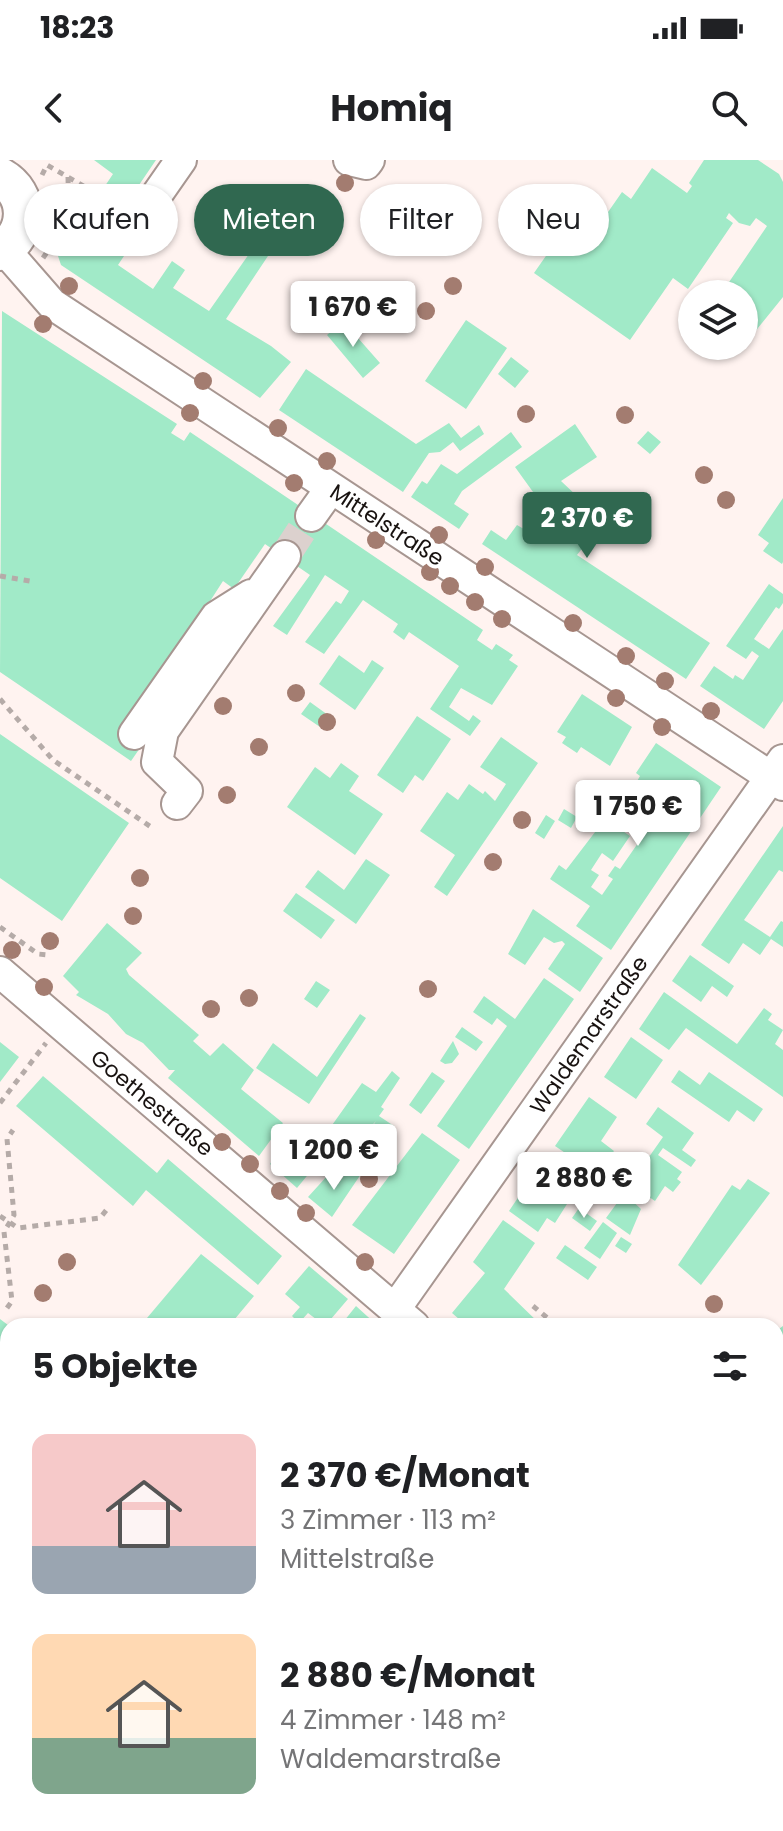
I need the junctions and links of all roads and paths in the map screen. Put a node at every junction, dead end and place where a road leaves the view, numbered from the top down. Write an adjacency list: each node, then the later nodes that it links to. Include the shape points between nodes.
1 (181, 160): 8 (street)
2 (349, 160): 3 (street)
3 (369, 160)
4 (19, 171): 5 (path); 9 (main road, via 21,229)
5 (68, 176): 6 (path); 7 (path)
6 (68, 184)
7 (81, 184)
8 (164, 184)
9 (2, 250): 12 (street, Mittelstraße, via 52,304)
10 (44, 256): 11 (path)
11 (42, 259)
12 (331, 488): 13 (street); 20 (street, Mittelstraße)
13 (311, 516)
14 (285, 556): 17 (street)
15 (0, 576): 16 (path)
16 (35, 582)
17 (263, 587): 19 (street, via 216,617); 21 (street, via 163,731 157,762 187,791)
18 (0, 699): 22 (path, via 53,760)
19 (134, 734)
20 (779, 774): 34 (street, Waldemarstraße)
21 (177, 804)
22 (151, 827)
23 (0, 927): 24 (path, via 38,954)
24 (49, 955)
25 (0, 972): 26 (street, Goethestraße)
26 (59, 1024): 27 (path); 34 (street, Goethestraße)
27 (0, 1103)
28 (13, 1130): 31 (path, via 7,1139 14,1215)
29 (108, 1208): 31 (path, via 100,1218 18,1228)
30 (0, 1216): 31 (path)
31 (9, 1222): 33 (path, via 4,1232 12,1301)
32 (533, 1306): 35 (path)
33 (7, 1308)
34 (405, 1318)
35 (547, 1318)

